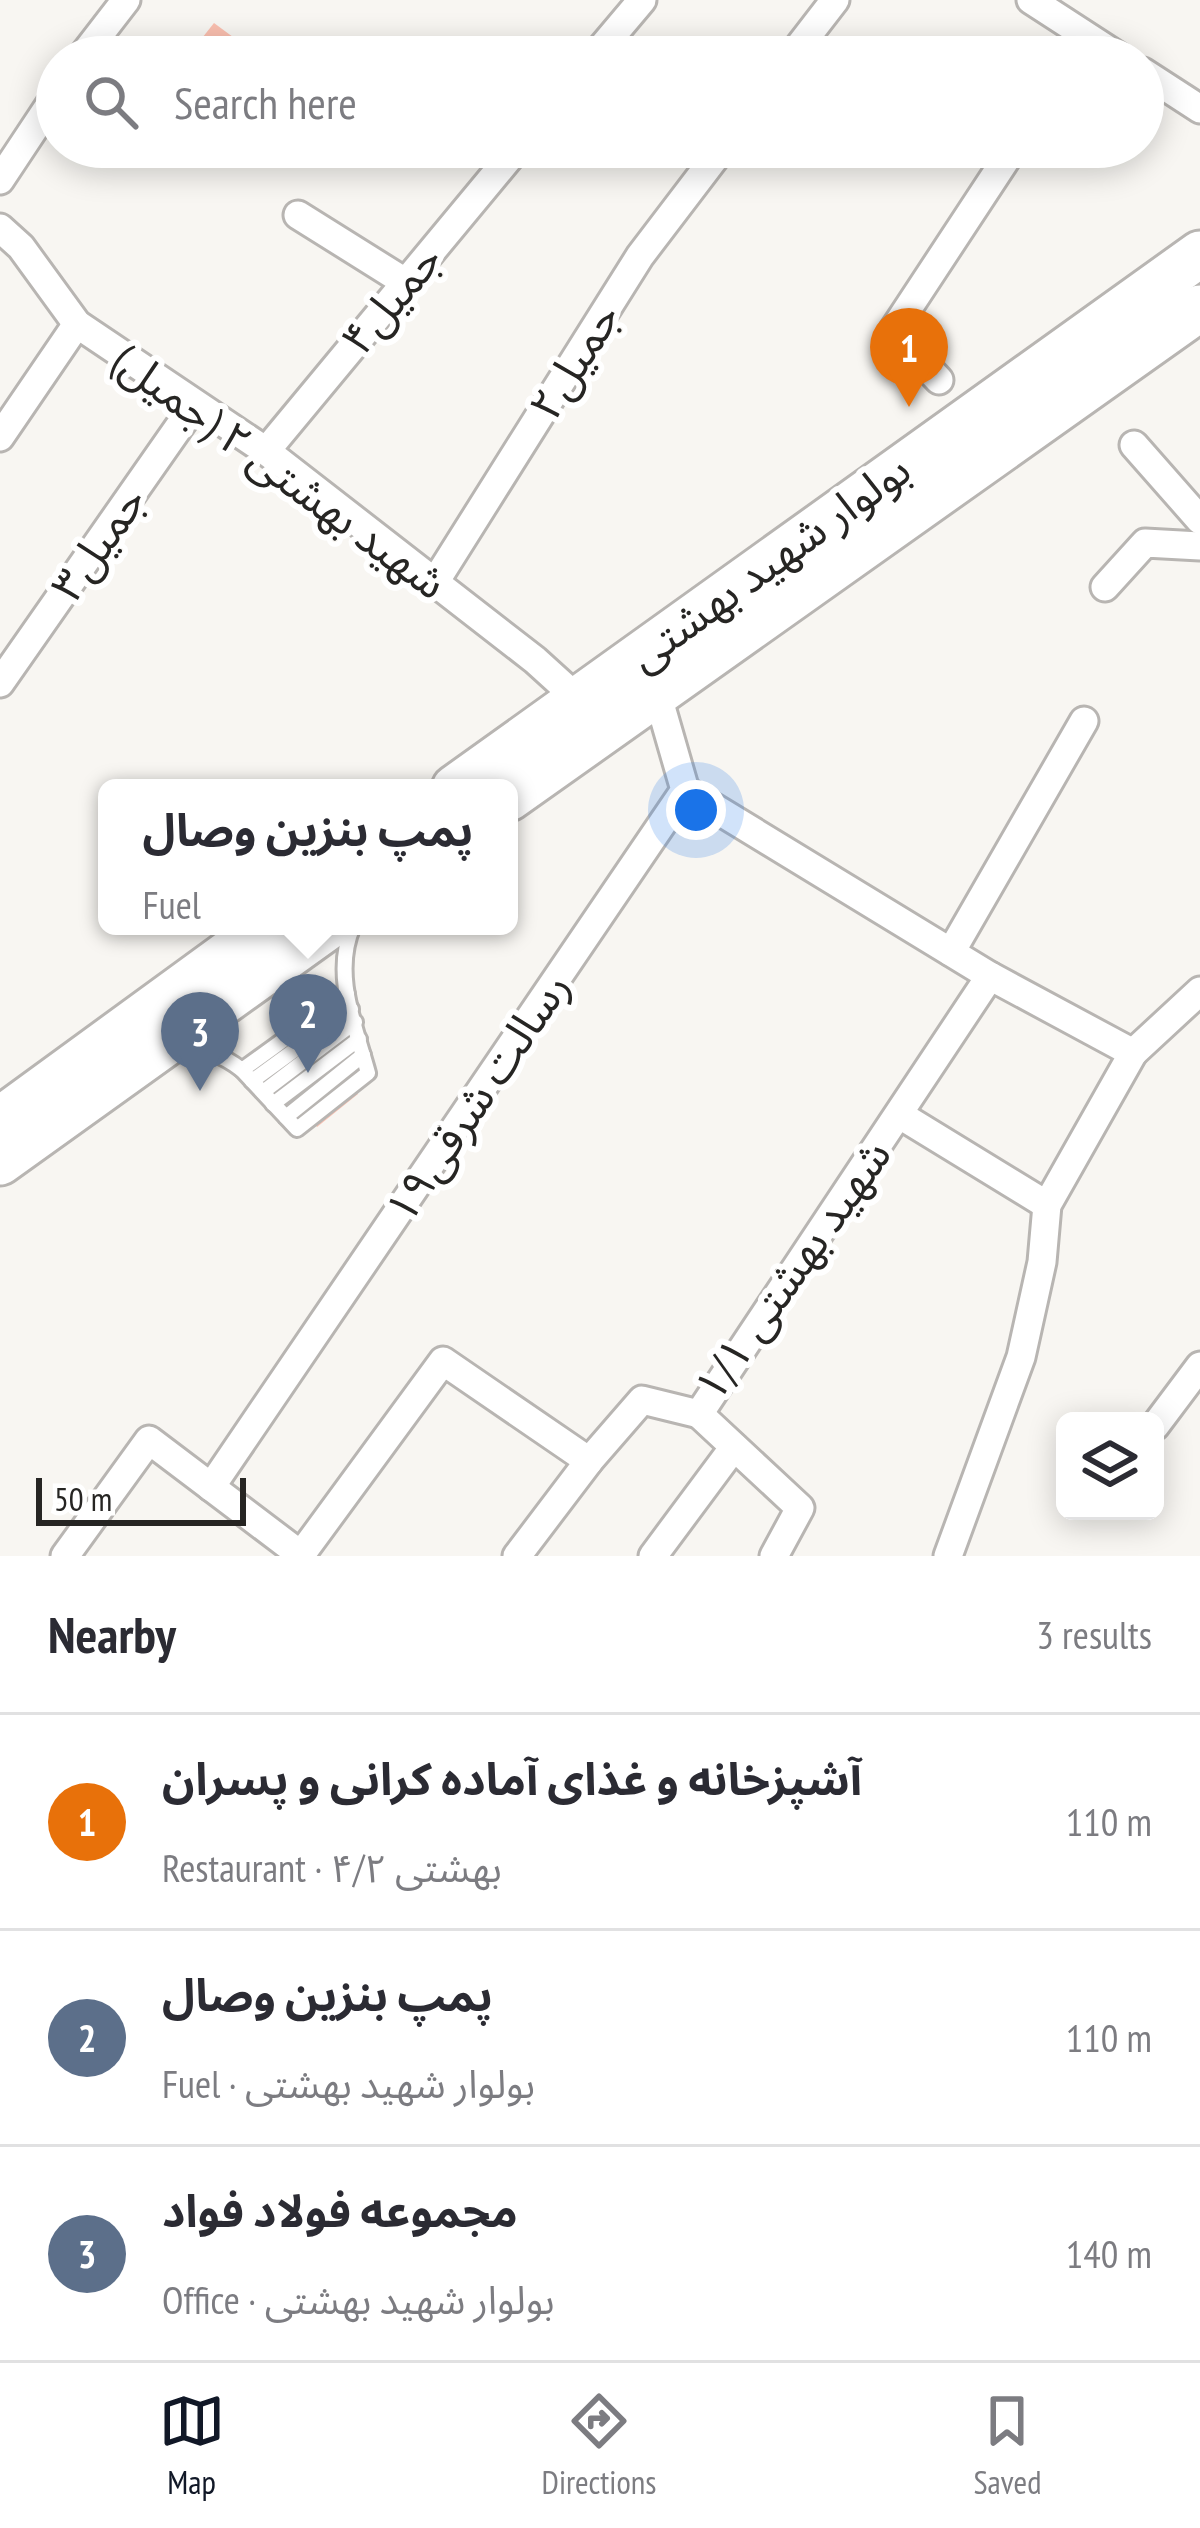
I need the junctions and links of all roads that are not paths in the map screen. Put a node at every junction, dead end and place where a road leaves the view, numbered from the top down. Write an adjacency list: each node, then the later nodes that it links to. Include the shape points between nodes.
1 (126, 0): 5 (street)
2 (642, 0): 6 (street)
3 (835, 0): 7 (street)
4 (1031, 0): 8 (street)
5 (98, 36)
6 (612, 36)
7 (807, 36)
8 (1069, 36)
9 (1164, 86): 10 (street)
10 (1200, 109)
11 (36, 126): 15 (street)
12 (500, 168): 19 (street, جمیل۴)
13 (707, 168): 30 (street, جمیل۲, via 640,256)
14 (1000, 168): 22 (street, via 893,331)
15 (0, 180)
16 (298, 214): 19 (street)
17 (0, 228): 21 (street, شهید بهشتی ۲ (جمیل))
18 (1200, 254): 29 (main road, بولوار شهید بهشتی)
19 (405, 282): 26 (street, جمیل۴)
20 (1200, 308): 29 (main road, بولوار شهید بهشتی)
21 (77, 324): 23 (street, شهید بهشتی ۲ (جمیل)); 24 (street)
22 (939, 380)
23 (196, 404): 26 (street, شهید بهشتی ۲ (جمیل)); 32 (street, جمیل۳)
24 (0, 437)
25 (1134, 445): 27 (street)
26 (266, 451): 30 (street, شهید بهشتی ۲ (جمیل))
27 (1200, 520)
28 (1200, 546): 31 (street, via 1145,543)
29 (783, 578): 33 (main road, بولوار شهید بهشتی); 34 (main road, بولوار شهید بهشتی)
30 (435, 582): 34 (street, شهید بهشتی ۲ (جمیل))
31 (1106, 587)
32 (0, 683)
33 (657, 693): 37 (street); 38 (main road, بولوار شهید بهشتی)
34 (578, 698): 36 (main road, بولوار شهید بهشتی)
35 (1084, 721): 42 (street)
36 (467, 779)
37 (685, 790): 42 (street); 61 (street, رسالت شرقی۱۹)
38 (518, 792)
39 (254, 935): 53 (main road)
40 (316, 935): 49 (main road)
41 (349, 935): 45 (lane, via 342,975)
42 (951, 952): 43 (street)
43 (990, 976): 47 (street); 51 (street, شهید بهشتی ۱/۱)
44 (1200, 991): 47 (street)
45 (351, 1008): 46 (lane); 50 (lane); 50 (lane)
46 (359, 1039): 48 (lane); 50 (lane)
47 (1133, 1053): 55 (street)
48 (363, 1055): 52 (lane); 52 (lane, via 368,1073 297,1129)
49 (140, 1060): 50 (lane, via 198,1049 226,1057); 54 (main road)
50 (257, 1087): 52 (lane)
51 (900, 1115): 55 (street); 57 (street, شهید بهشتی ۱/۱)
52 (286, 1117)
53 (0, 1120)
54 (0, 1162)
55 (1047, 1205): 67 (street, via 1021,1357)
56 (1200, 1366): 58 (street)
57 (699, 1414): 59 (street); 60 (street, شهید بهشتی ۱/۱, via 642,1400)
58 (1164, 1414)
59 (734, 1447): 65 (street); 66 (street, via 800,1508)
60 (589, 1461): 63 (street, via 443,1361); 64 (street, شهید بهشتی ۱/۱)
61 (211, 1487): 62 (street, via 149,1439); 63 (street)
62 (65, 1556)
63 (300, 1556)
64 (517, 1556)
65 (653, 1556)
66 (775, 1556)
67 (948, 1556)

